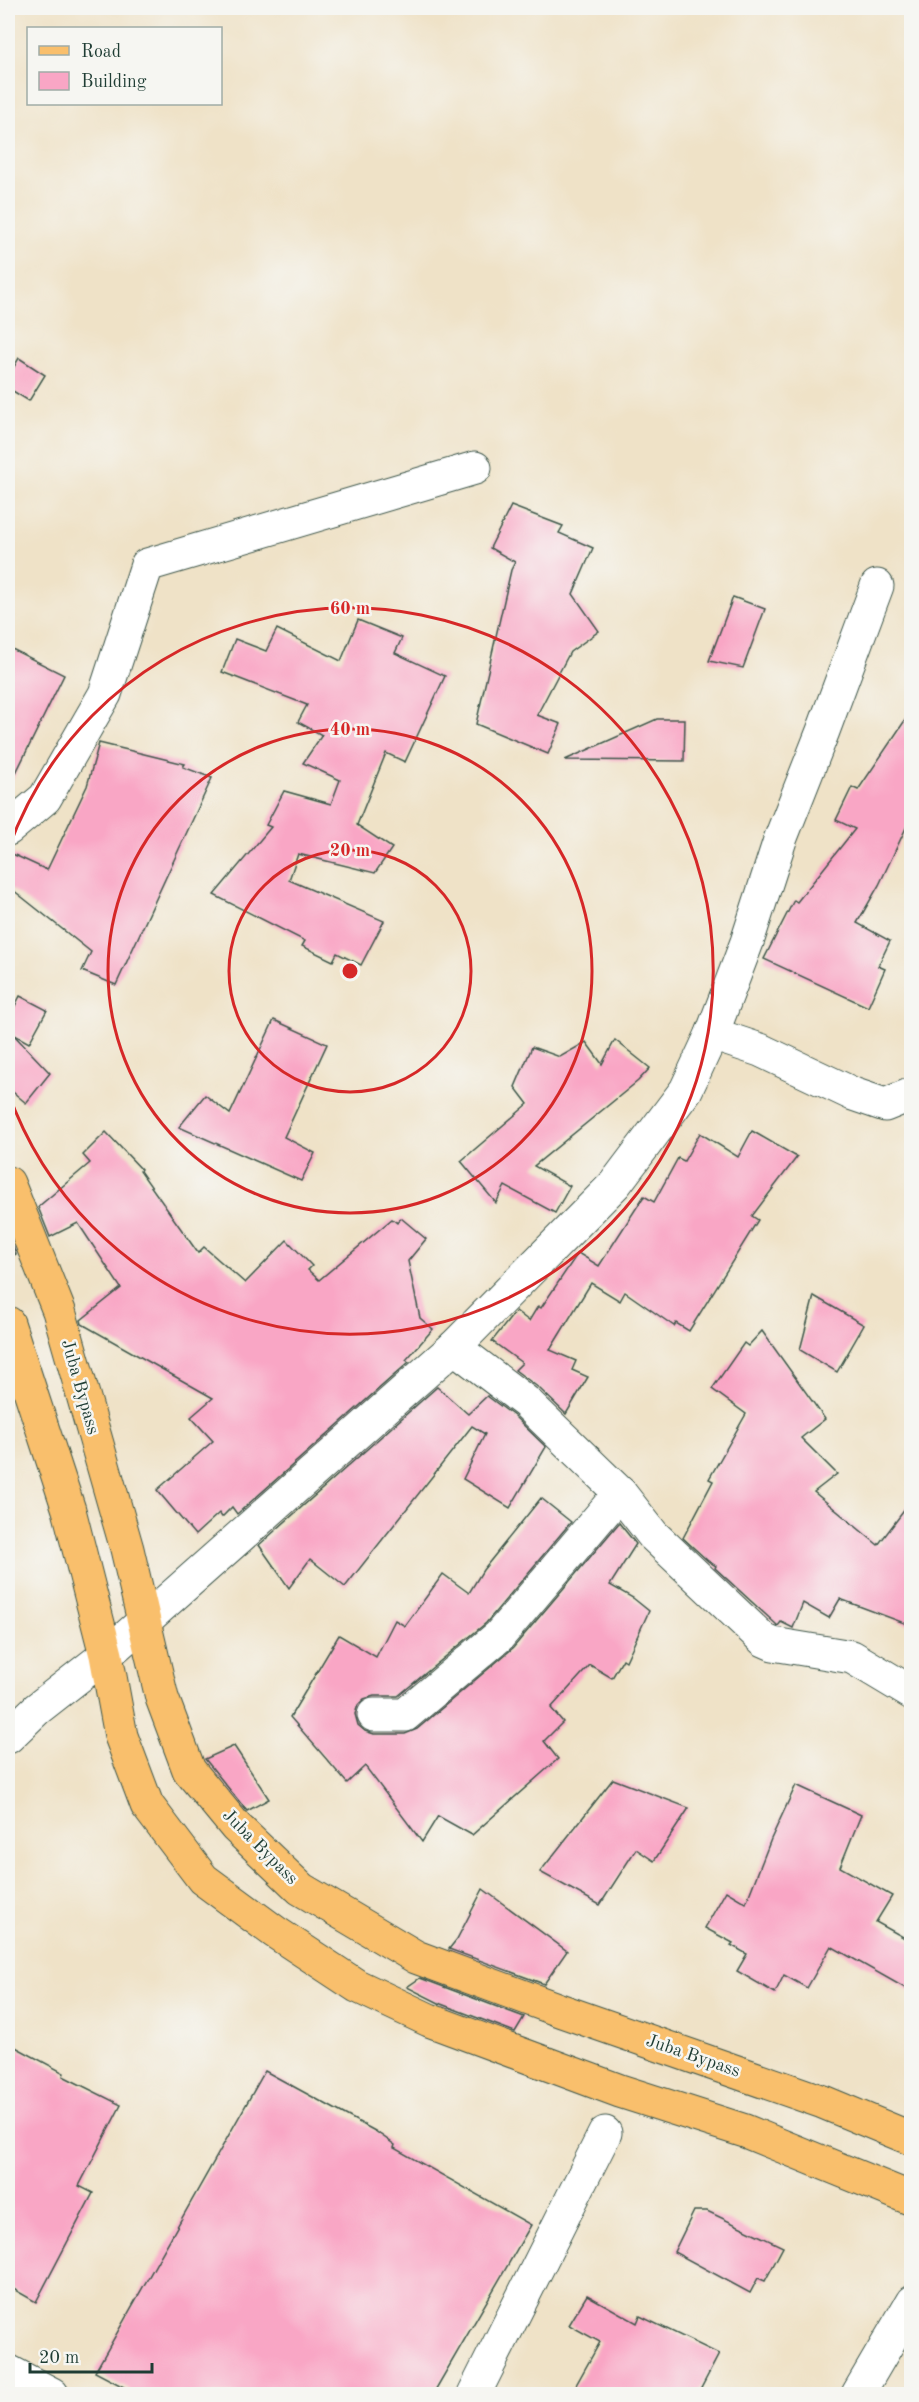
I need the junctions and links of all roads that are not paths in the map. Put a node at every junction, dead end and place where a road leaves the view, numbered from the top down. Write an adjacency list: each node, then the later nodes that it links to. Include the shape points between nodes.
1 (476, 468): 3 (street, via 147,565 105,694 45,798)
2 (877, 586): 4 (street, via 780,840)
3 (8, 829)
4 (712, 1034): 5 (street, via 760,1050 885,1105); 8 (street, via 686,1090 615,1184)
5 (912, 1094)
6 (8, 1183): 15 (main road, Juba Bypass, via 59,1311 127,1549 162,1698 189,1770 236,1827 301,1889 416,1957 823,2102)
7 (8, 1323): 10 (main road, via 69,1510)
8 (454, 1347): 9 (street, via 526,1402); 10 (street)
9 (620, 1493): 11 (street, via 653,1535 764,1640 852,1657); 12 (street, via 499,1636 405,1715)
10 (106, 1655): 13 (street); 16 (main road, via 121,1736 147,1805 203,1880 275,1932 357,1986 429,2020 620,2091 745,2131)
11 (912, 1693)
12 (374, 1715)
13 (8, 1737)
14 (605, 2133): 20 (street)
15 (912, 2139)
16 (912, 2199)
17 (912, 2302): 21 (street)
18 (8, 2371): 19 (street)
19 (52, 2394)
20 (474, 2394)
21 (858, 2394)

